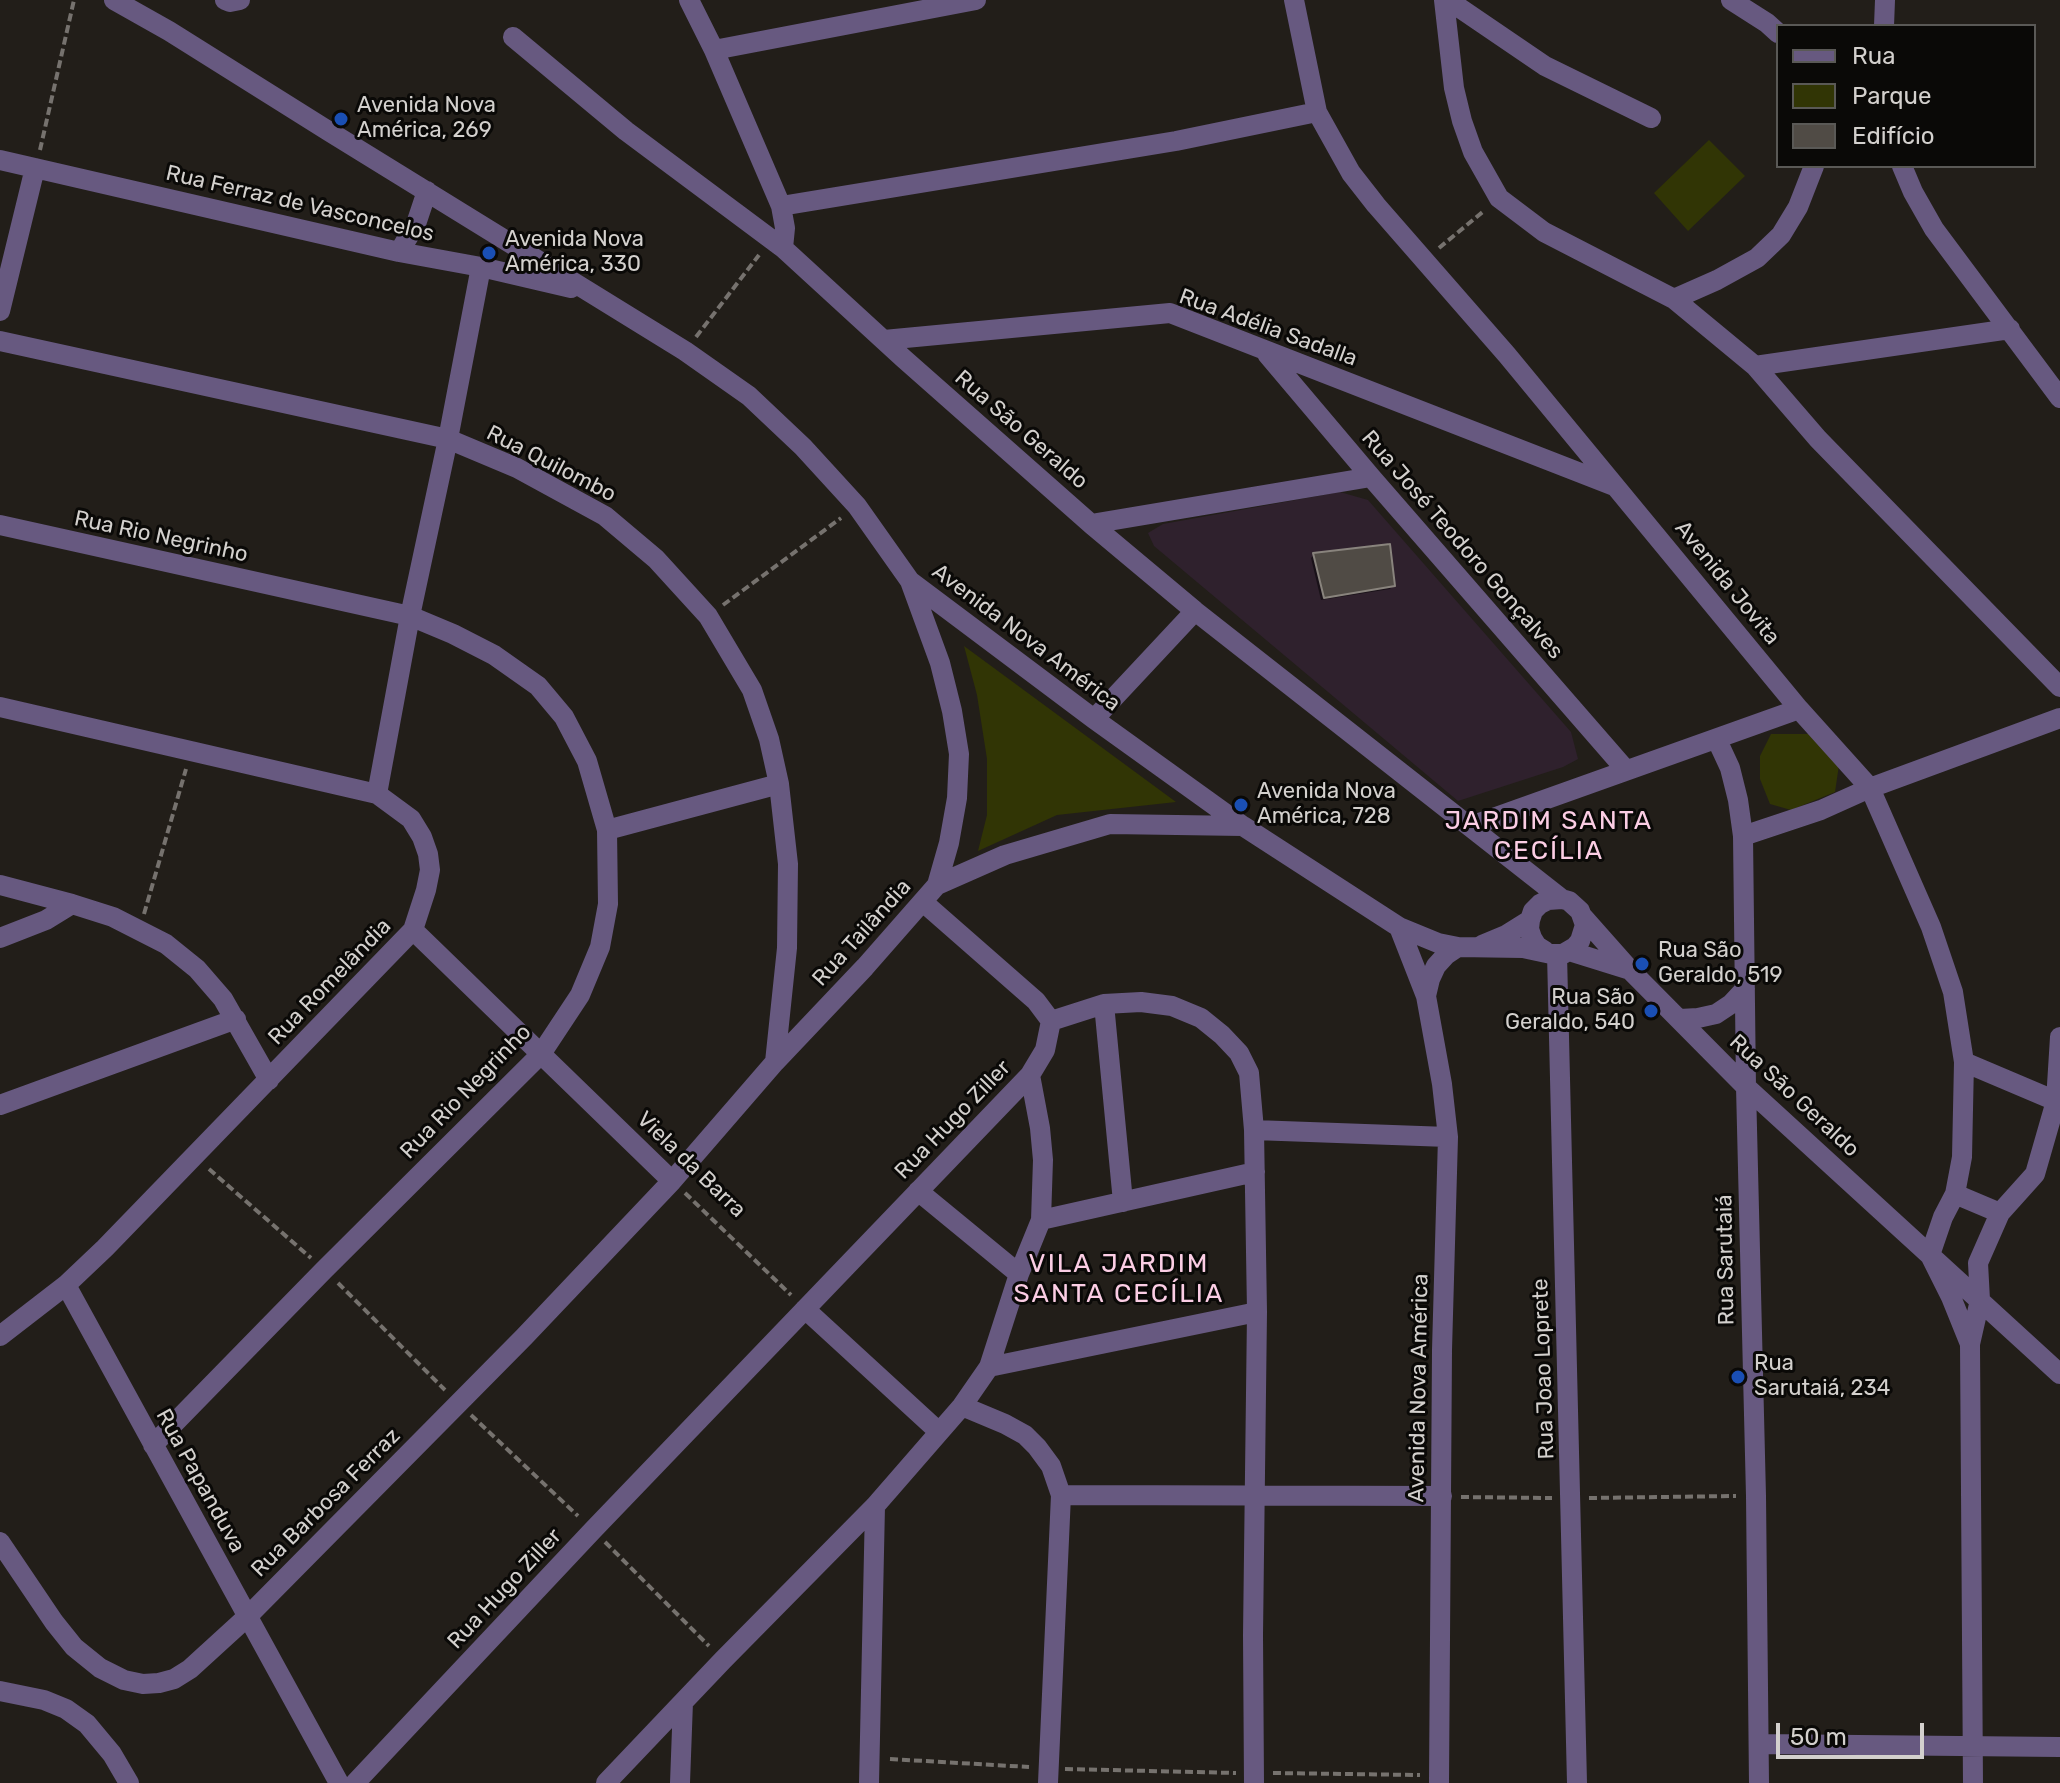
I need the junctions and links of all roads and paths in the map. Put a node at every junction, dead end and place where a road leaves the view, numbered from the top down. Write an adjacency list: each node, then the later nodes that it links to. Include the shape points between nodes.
1 (74, 0): 18 (path)
2 (114, 0): 21 (street, Avenida Nova América)
3 (225, 0): 4 (street)
4 (240, 0)
5 (689, 0): 14 (street)
6 (976, 0): 14 (street)
7 (1294, 0): 15 (street, Avenida Jovita)
8 (1446, 0): 16 (street, via 1545,66); 22 (street, via 1462,121)
9 (1731, 0): 12 (street)
10 (1885, 0): 11 (street)
11 (1884, 24)
12 (1776, 31)
13 (513, 37): 24 (street, Rua São Geraldo, via 626,131)
14 (714, 50): 23 (street)
15 (1317, 112): 23 (street, via 1176,141); 26 (street, Avenida Jovita, via 1351,173)
16 (1651, 118)
17 (0, 160): 18 (street, Rua Ferraz de Vasconcelos)
18 (35, 168): 25 (street, Rua Ferraz de Vasconcelos); 30 (street)
19 (1813, 168): 29 (street, via 1781,235 1757,258)
20 (1903, 168): 31 (street, via 1934,229)
21 (427, 191): 25 (street); 28 (street, Avenida Nova América)
22 (1499, 198): 26 (path); 29 (street, via 1544,232)
23 (781, 206): 24 (street, via 785,228)
24 (777, 244): 32 (street, Rua São Geraldo); 34 (path)
25 (399, 252): 27 (street, Rua Ferraz de Vasconcelos)
26 (1425, 260): 40 (street, Avenida Jovita)
27 (481, 267): 28 (street, Rua Ferraz de Vasconcelos); 38 (street)
28 (591, 293): 34 (street, Avenida Nova América)
29 (1674, 299): 36 (street)
30 (0, 311)
31 (2010, 329): 36 (street); 37 (street)
32 (884, 340): 35 (street, Rua Adélia Sadalla, via 1170,313); 42 (street, Rua São Geraldo)
33 (0, 341): 38 (street, Rua Quilombo)
34 (685, 351): 41 (street, Avenida Nova América, via 749,396)
35 (1264, 351): 39 (street, Rua José Teodoro Gonçalves); 40 (street, Rua Adélia Sadalla)
36 (1755, 366): 50 (street, via 1818,439)
37 (2060, 398)
38 (448, 439): 46 (street); 47 (street, Rua Quilombo, via 517,468 605,516 656,559)
39 (1371, 477): 42 (street); 57 (street, Rua José Teodoro Gonçalves)
40 (1618, 488): 52 (street, Avenida Jovita)
41 (857, 506): 44 (street, Avenida Nova América); 47 (path)
42 (1091, 524): 45 (street, Rua São Geraldo)
43 (0, 525): 46 (street, Rua Rio Negrinho)
44 (910, 581): 48 (street, Avenida Nova América); 49 (street, Rua Tailândia)
45 (1195, 611): 54 (street); 64 (street, Rua São Geraldo)
46 (410, 616): 60 (street); 65 (street, Rua Rio Negrinho, via 494,655 538,686 564,717 587,761)
47 (708, 616): 58 (street, Rua Quilombo, via 752,690)
48 (968, 625): 49 (street, via 949,638); 54 (street, Avenida Nova América)
49 (940, 663): 69 (street, Rua Tailândia, via 959,754 957,798)
50 (2060, 687)
51 (0, 707): 56 (street, Rua Romelândia)
52 (1799, 709): 55 (street); 59 (street, Avenida Jovita)
53 (2060, 718): 59 (street)
54 (1094, 719): 61 (street, Avenida Nova América)
55 (1717, 740): 57 (street); 66 (street, Rua Sarutaiá, via 1733,778)
56 (191, 751): 60 (street, Rua Romelândia); 76 (path)
57 (1626, 770): 64 (street)
58 (779, 784): 65 (street); 84 (street, Rua Quilombo, via 788,864)
59 (1870, 788): 66 (street); 94 (street, Avenida Jovita, via 1931,927 1953,992)
60 (377, 794): 77 (street, Rua Romelândia, via 411,819 428,854 430,870)
61 (1213, 806): 62 (street); 63 (street, Avenida Nova América)
62 (1174, 825): 63 (street); 69 (street, via 1110,824 1005,855)
63 (1243, 826): 75 (street, Avenida Nova América)
64 (1471, 826): 67 (street, Rua São Geraldo)
65 (607, 830): 92 (street, Rua Rio Negrinho, via 608,904 600,947 580,995)
66 (1743, 836): 83 (street, Rua Sarutaiá)
67 (1503, 852): 70 (street, Rua São Geraldo); 73 (street, Rua São Geraldo, via 1523,883)
68 (0, 885): 72 (street)
69 (937, 885): 71 (street, Rua Tailândia)
70 (1562, 899): 73 (street, via 1548,900); 74 (street)
71 (923, 902): 89 (street, Rua Tailândia); 90 (street, via 1036,1001)
72 (72, 904): 76 (street); 78 (street)
73 (1532, 915): 80 (street); 81 (street, via 1532,938)
74 (1583, 917): 81 (street, via 1580,941); 82 (street, Rua São Geraldo)
75 (1399, 927): 79 (street); 85 (street, Avenida Nova América)
76 (139, 929): 87 (street, via 197,969)
77 (413, 930): 92 (street, Viela da Barra); 96 (street, Rua Romelândia)
78 (0, 938)
79 (1458, 947): 80 (street); 85 (street, via 1436,966)
80 (1479, 947): 81 (street)
81 (1557, 952): 82 (street); 126 (street, Rua Joao Loprete)
82 (1630, 970): 88 (street, Rua São Geraldo)
83 (1745, 989): 88 (street, via 1716,1014); 97 (street, Rua Sarutaiá)
84 (783, 993): 89 (street); 93 (street, Rua Quilombo)
85 (1426, 996): 101 (street, Avenida Nova América)
86 (1104, 1004): 90 (street); 100 (street, via 1172,1006 1201,1018 1222,1035 1249,1073); 106 (street)
87 (236, 1019): 96 (street); 99 (street)
88 (1680, 1019): 97 (street, Rua São Geraldo)
89 (814, 1021): 93 (street, Rua Tailândia)
90 (1051, 1021): 95 (street, Rua Hugo Ziller, via 1045,1050)
91 (2060, 1037): 98 (street)
92 (541, 1054): 103 (street, Viela da Barra); 121 (street, Rua Rio Negrinho)
93 (775, 1062): 103 (street, Rua Tailândia)
94 (1964, 1062): 98 (street); 105 (street, Avenida Jovita, via 1962,1157)
95 (1030, 1075): 104 (street, Rua Hugo Ziller); 108 (street, via 1043,1160)
96 (269, 1080): 111 (street, Rua Romelândia)
97 (1746, 1087): 109 (street, Rua São Geraldo); 124 (street, Rua Sarutaiá)
98 (2058, 1103): 107 (street, via 2035,1174)
99 (0, 1105)
100 (1254, 1130): 101 (street); 102 (street)
101 (1448, 1137): 123 (street, Avenida Nova América)
102 (1255, 1172): 106 (street); 114 (street)
103 (672, 1181): 113 (path, Viela da Barra); 129 (street, Rua Barbosa Ferraz)
104 (918, 1191): 110 (street); 113 (street, Rua Hugo Ziller)
105 (1955, 1194): 107 (street); 109 (street, Avenida Jovita)
106 (1123, 1202): 108 (street)
107 (2000, 1213): 112 (street, via 1978,1263)
108 (1041, 1220): 110 (street)
109 (1930, 1255): 112 (street, Rua São Geraldo); 116 (street)
110 (1019, 1274): 117 (street)
111 (66, 1285): 115 (street, Rua Romelândia); 121 (street, Rua Papanduva)
112 (1980, 1300): 116 (street); 118 (street, Rua São Geraldo)
113 (805, 1309): 120 (street); 141 (street, Rua Hugo Ziller)
114 (1257, 1312): 117 (street); 125 (street)
115 (0, 1336)
116 (1970, 1344): 133 (street)
117 (989, 1367): 119 (street)
118 (2060, 1374)
119 (962, 1406): 120 (street); 122 (street, via 1025,1435 1051,1466)
120 (938, 1431): 127 (street)
121 (153, 1445): 129 (street, Rua Papanduva)
122 (1061, 1495): 125 (street); 136 (street)
123 (1442, 1496): 125 (street); 126 (path); 138 (street, Avenida Nova América)
124 (1756, 1496): 126 (path); 132 (street, Rua Sarutaiá)
125 (1256, 1497): 137 (street)
126 (1571, 1499): 145 (street, Rua Joao Loprete)
127 (875, 1506): 131 (street); 135 (street)
128 (0, 1542): 129 (street, Rua Barbosa Ferraz, via 74,1647 124,1680 143,1684 174,1679)
129 (247, 1617): 140 (street, Rua Papanduva)
130 (0, 1691): 139 (street, via 66,1709 87,1724)
131 (683, 1702): 142 (street); 143 (street)
132 (1759, 1744): 133 (street); 146 (street, Rua Sarutaiá)
133 (1973, 1747): 134 (street); 147 (street)
134 (2060, 1747)
135 (870, 1758): 136 (path); 144 (street)
136 (1048, 1776): 137 (path)
137 (1254, 1778): 138 (path)
138 (1439, 1779)
139 (129, 1783)
140 (339, 1783)
141 (355, 1783)
142 (606, 1783)
143 (680, 1783)
144 (869, 1783)
145 (1577, 1783)
146 (1759, 1783)
147 (1973, 1783)

